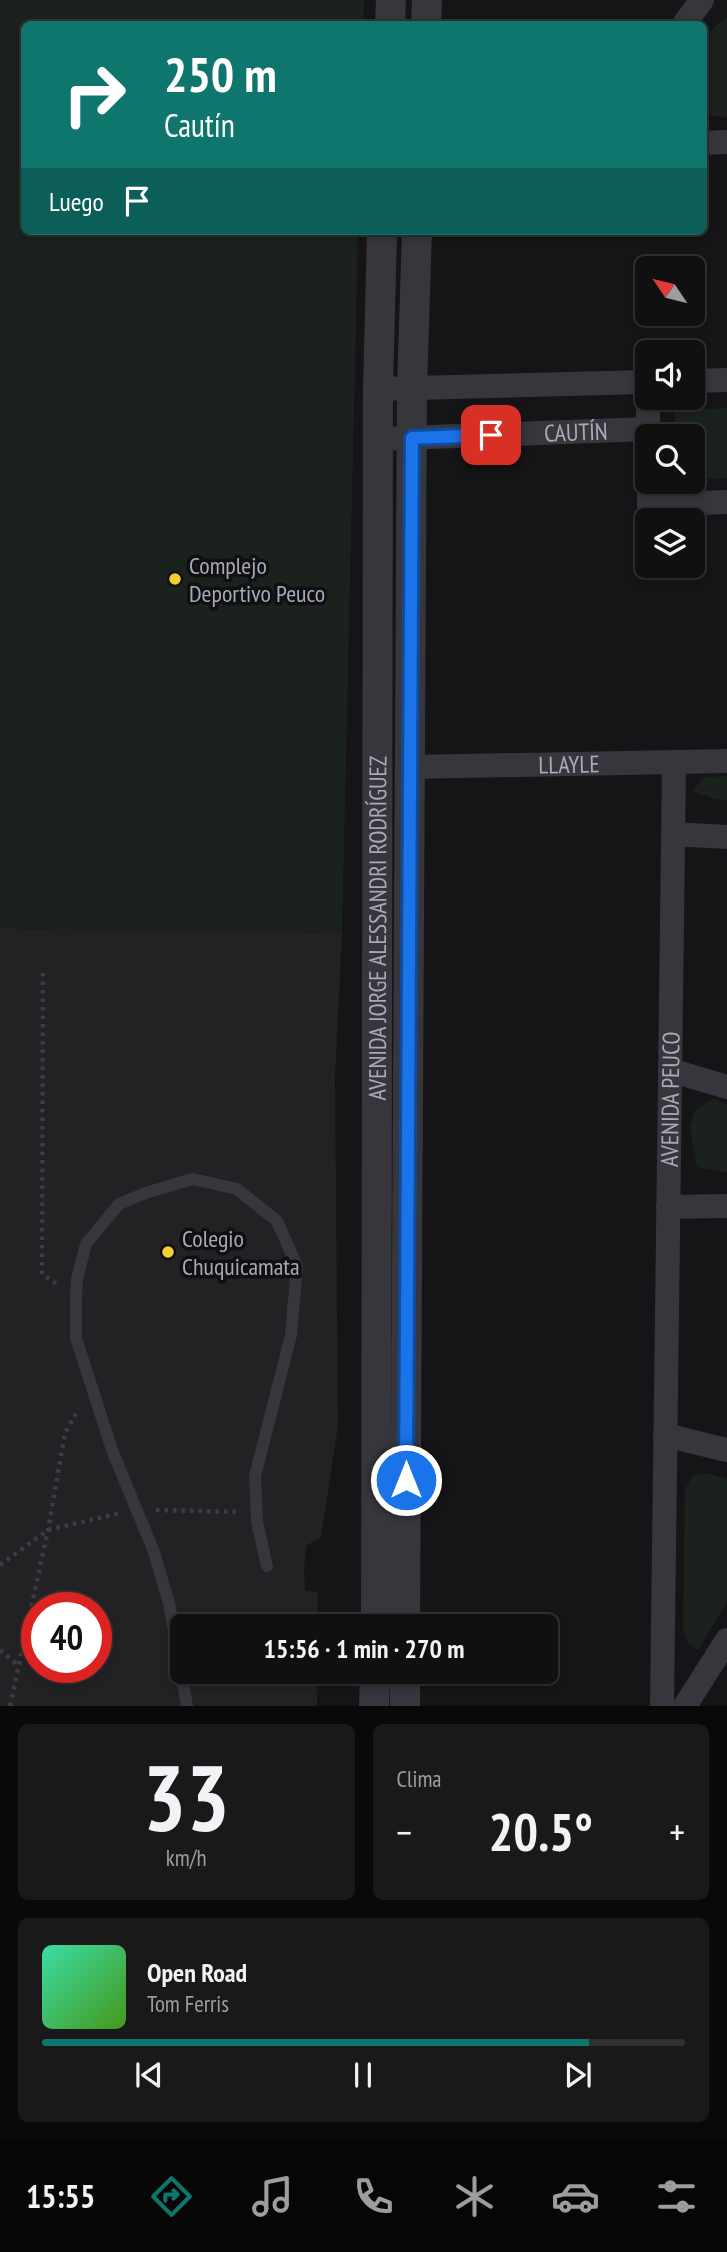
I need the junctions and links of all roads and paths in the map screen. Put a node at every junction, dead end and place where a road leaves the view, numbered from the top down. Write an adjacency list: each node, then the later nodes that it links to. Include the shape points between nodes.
1 (391, 0): 4 (street)
2 (427, 0): 5 (street)
3 (702, 0): 6 (street)
4 (390, 21)
5 (426, 21)
6 (686, 21)
7 (727, 142): 8 (street)
8 (707, 143)
9 (382, 235): 15 (street, AVENIDA JORGE ALESSANDRI RODRÍGUEZ)
10 (417, 235): 14 (street, AVENIDA JORGE ALESSANDRI RODRÍGUEZ)
11 (727, 380): 12 (street)
12 (705, 381)
13 (635, 382): 14 (street, CAUTÍN)
14 (412, 388): 15 (street, CAUTÍN); 17 (street, AVENIDA JORGE ALESSANDRI RODRÍGUEZ)
15 (378, 389): 18 (street, AVENIDA JORGE ALESSANDRI RODRÍGUEZ)
16 (635, 433): 17 (street, CAUTÍN)
17 (412, 438): 18 (street, CAUTÍN); 23 (street, AVENIDA JORGE ALESSANDRI RODRÍGUEZ)
18 (378, 439): 27 (street, AVENIDA JORGE ALESSANDRI RODRÍGUEZ)
19 (649, 494): 20 (street, via 649,505)
20 (727, 502)
21 (727, 761): 22 (street, LLAYLE)
22 (674, 764): 23 (street, LLAYLE); 24 (street, AVENIDA PEUCO)
23 (410, 767): 27 (street, AVENIDA JORGE ALESSANDRI RODRÍGUEZ)
24 (673, 834): 25 (street); 28 (street, AVENIDA PEUCO)
25 (727, 837)
26 (43, 973): 32 (path, via 41,1274)
27 (393, 999): 36 (street, AVENIDA JORGE ALESSANDRI RODRÍGUEZ)
28 (670, 1070): 29 (street); 31 (street, AVENIDA PEUCO)
29 (727, 1087)
30 (727, 1206): 31 (street)
31 (668, 1207): 34 (street, AVENIDA PEUCO)
32 (76, 1298): 33 (lane, via 76,1338); 37 (lane, via 86,1244 119,1204 148,1192 193,1179 204,1181 237,1189 277,1221 297,1266 291,1335 255,1476 257,1522)
33 (92, 1388): 42 (path, via 65,1433); 46 (lane, via 112,1450 155,1552)
34 (665, 1435): 35 (street); 49 (street, AVENIDA PEUCO)
35 (727, 1450)
36 (391, 1561): 38 (street, AVENIDA JORGE ALESSANDRI RODRÍGUEZ); 39 (street, AVENIDA JORGE ALESSANDRI RODRÍGUEZ)
37 (267, 1566)
38 (379, 1614)
39 (402, 1614)
40 (727, 1640): 50 (street)
41 (0, 1650): 42 (path)
42 (19, 1666): 45 (path)
43 (375, 1684): 47 (street)
44 (405, 1684): 48 (street)
45 (10, 1706)
46 (187, 1706)
47 (374, 1706)
48 (405, 1706)
49 (662, 1706)
50 (685, 1706)

